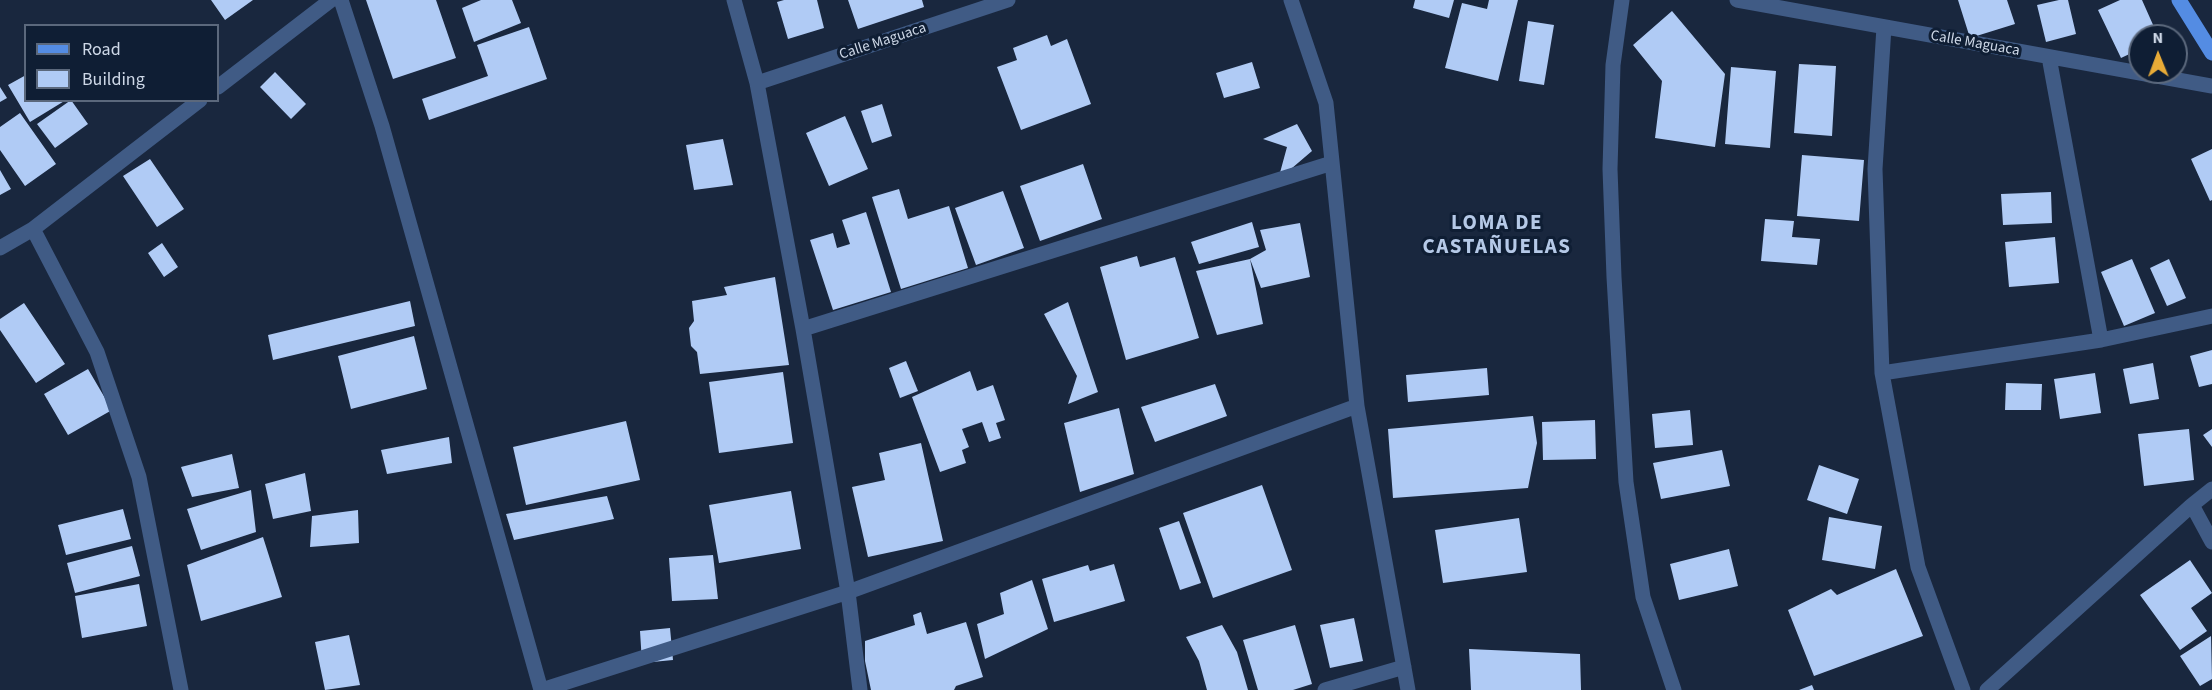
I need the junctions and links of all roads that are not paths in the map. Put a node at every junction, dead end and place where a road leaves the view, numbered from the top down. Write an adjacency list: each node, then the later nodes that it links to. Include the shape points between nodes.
1 (332, 0): 13 (street)
2 (341, 0): 30 (street, via 388,147)
3 (734, 0): 12 (street)
4 (1008, 0): 12 (street, Calle Maguaca)
5 (1291, 0): 16 (street, via 1326,103)
6 (1622, 0): 34 (street, via 1613,65 1610,169 1626,482 1643,597)
7 (1737, 0): 9 (street, Calle Maguaca)
8 (2179, 0): 10 (main road)
9 (1884, 27): 11 (street, Calle Maguaca); 22 (street, via 1875,169)
10 (2212, 53)
11 (2049, 57): 14 (street, Calle Maguaca); 21 (street)
12 (757, 83): 20 (street)
13 (219, 86)
14 (2212, 86)
15 (197, 102): 17 (street)
16 (1332, 163): 20 (street); 23 (street)
17 (33, 229): 18 (street); 29 (street, via 97,352 139,477)
18 (0, 248)
19 (2212, 316): 21 (street)
20 (803, 329): 27 (street)
21 (2101, 340): 22 (street)
22 (1881, 373): 35 (street, via 1918,567)
23 (1357, 406): 27 (street); 28 (street)
24 (2212, 489): 25 (street)
25 (2192, 505): 26 (street); 36 (street)
26 (2212, 542)
27 (848, 592): 30 (street); 31 (street)
28 (1404, 667): 32 (street); 33 (street)
29 (181, 690)
30 (542, 690)
31 (860, 690)
32 (1325, 690)
33 (1408, 690)
34 (1674, 690)
35 (1963, 690)
36 (1988, 690)

